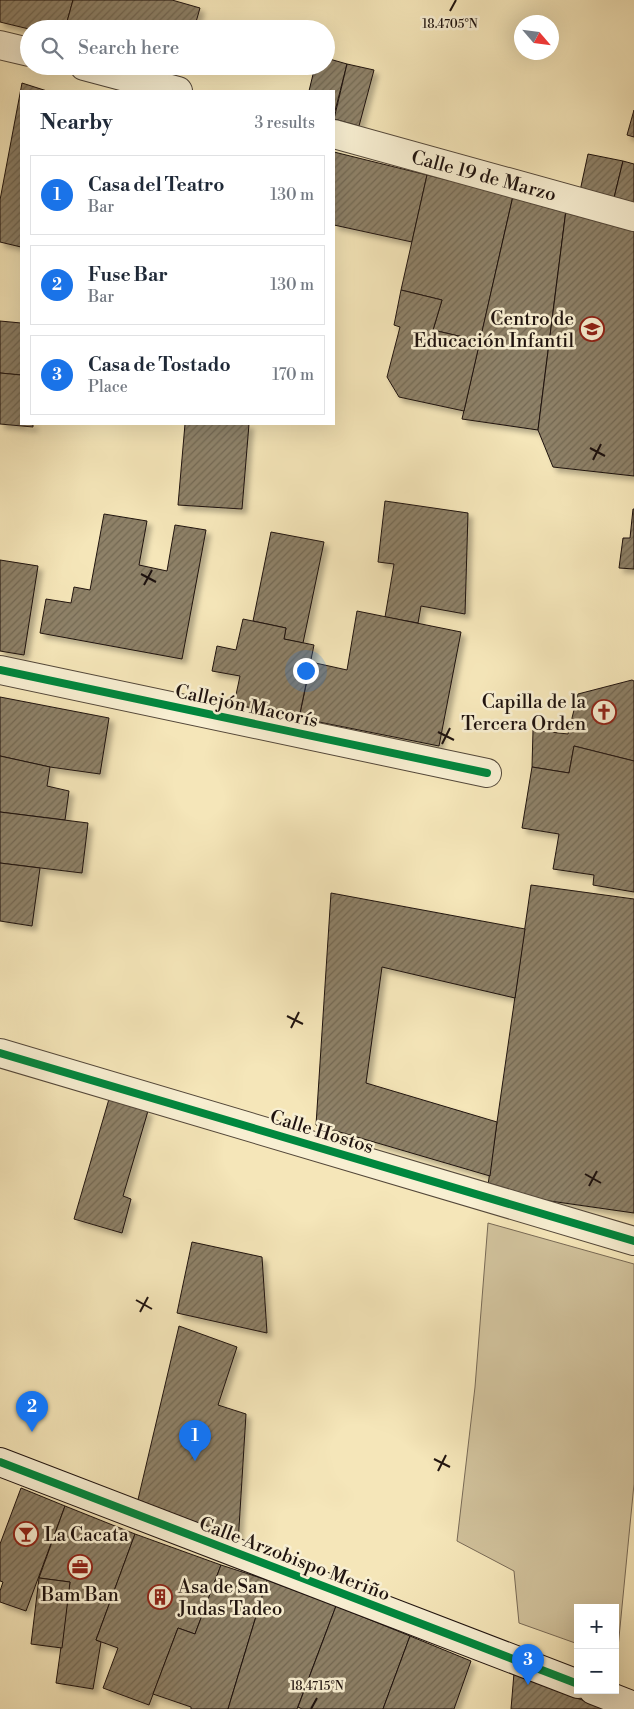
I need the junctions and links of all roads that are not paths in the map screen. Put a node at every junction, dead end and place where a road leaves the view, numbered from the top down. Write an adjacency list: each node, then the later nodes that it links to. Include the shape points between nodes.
1 (0, 45): 2 (street)
2 (20, 50)
3 (118, 75): 4 (street)
4 (174, 90)
5 (335, 134): 6 (street, Calle 19 de Marzo)
6 (634, 217)
7 (0, 670): 8 (street, Callejón Macorís)
8 (487, 773)
9 (0, 1052): 10 (street, Calle Hostos)
10 (634, 1241)
11 (0, 1462): 12 (street, Calle Arzobispo Meriño)
12 (574, 1682)
13 (603, 1694): 14 (street)
14 (634, 1706)

